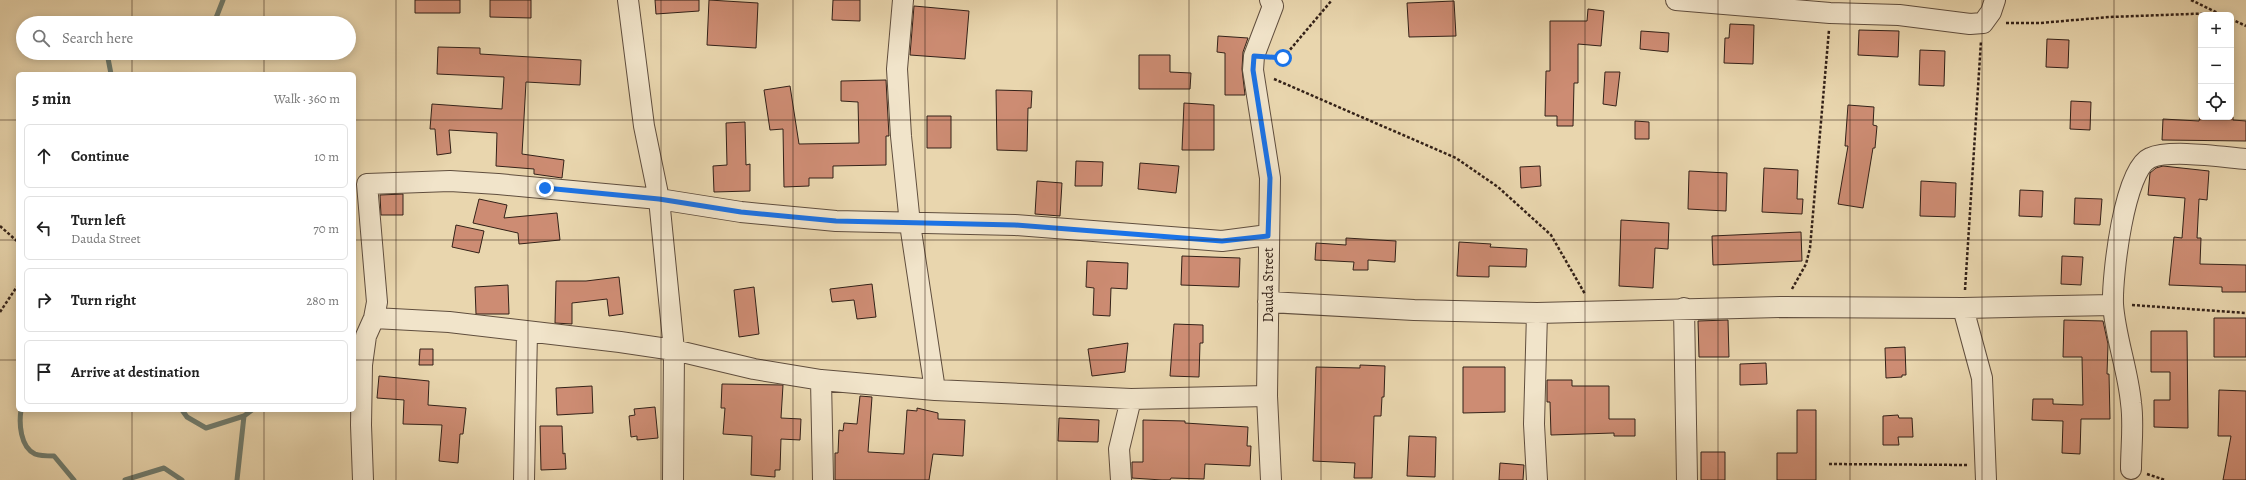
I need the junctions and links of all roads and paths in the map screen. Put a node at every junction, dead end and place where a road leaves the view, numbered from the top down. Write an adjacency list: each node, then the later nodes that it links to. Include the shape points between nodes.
1 (628, 0): 18 (street, via 644,126)
2 (903, 0): 19 (street, via 898,69 901,136)
3 (1270, 0): 16 (street, Dauda Street, via 1273,6)
4 (1332, 0): 16 (path, via 1283,58)
5 (1676, 0): 8 (street)
6 (1995, 0): 14 (street, via 1992,12)
7 (2191, 0): 10 (path)
8 (1728, 2): 11 (street)
9 (1899, 7): 11 (street); 14 (street, via 1970,24)
10 (2215, 12)
11 (1830, 13): 26 (path, via 1810,248 1806,264)
12 (2198, 14): 14 (path, via 2040,23)
13 (2234, 20): 15 (path)
14 (1983, 23): 28 (path)
15 (2246, 26)
16 (1254, 63): 21 (street, Dauda Street, via 1270,178); 30 (path, via 1456,158 1498,187 1551,235)
17 (2246, 159): 25 (street, via 2169,154 2149,158 2138,169 2126,200 2120,232)
18 (659, 199): 19 (street, via 749,213 836,221); 33 (street, via 458,181 367,184 377,302); 35 (street)
19 (910, 224): 21 (street, via 1015,225 1222,241); 37 (street)
20 (0, 226): 22 (path)
21 (1268, 236): 24 (street, Dauda Street)
22 (16, 240)
23 (16, 288): 29 (path)
24 (1268, 302): 31 (street, via 1414,310); 38 (street, Dauda Street)
25 (2113, 304): 28 (street); 32 (path); 41 (street, via 2132,404)
26 (1782, 306): 27 (street); 28 (street)
27 (1684, 308): 30 (street); 50 (street)
28 (1963, 308): 42 (street, via 1982,378)
29 (0, 312)
30 (1596, 312): 31 (street)
31 (1537, 313): 49 (street, via 1534,424)
32 (2246, 313)
33 (374, 318): 34 (street, via 449,322); 43 (street, via 366,336 362,365)
34 (527, 332): 35 (street); 44 (street)
35 (674, 350): 36 (street, via 754,369); 45 (street)
36 (821, 380): 37 (street); 46 (street)
37 (934, 390): 39 (street)
38 (1267, 396): 39 (street); 48 (street, Dauda Street)
39 (1131, 398): 47 (street, via 1119,449)
40 (1829, 464): 42 (path, via 1964,466)
41 (2131, 469)
42 (1986, 472)
43 (362, 480)
44 (524, 480)
45 (673, 480)
46 (824, 480)
47 (1121, 480)
48 (1270, 480)
49 (1537, 480)
50 (1687, 480)

